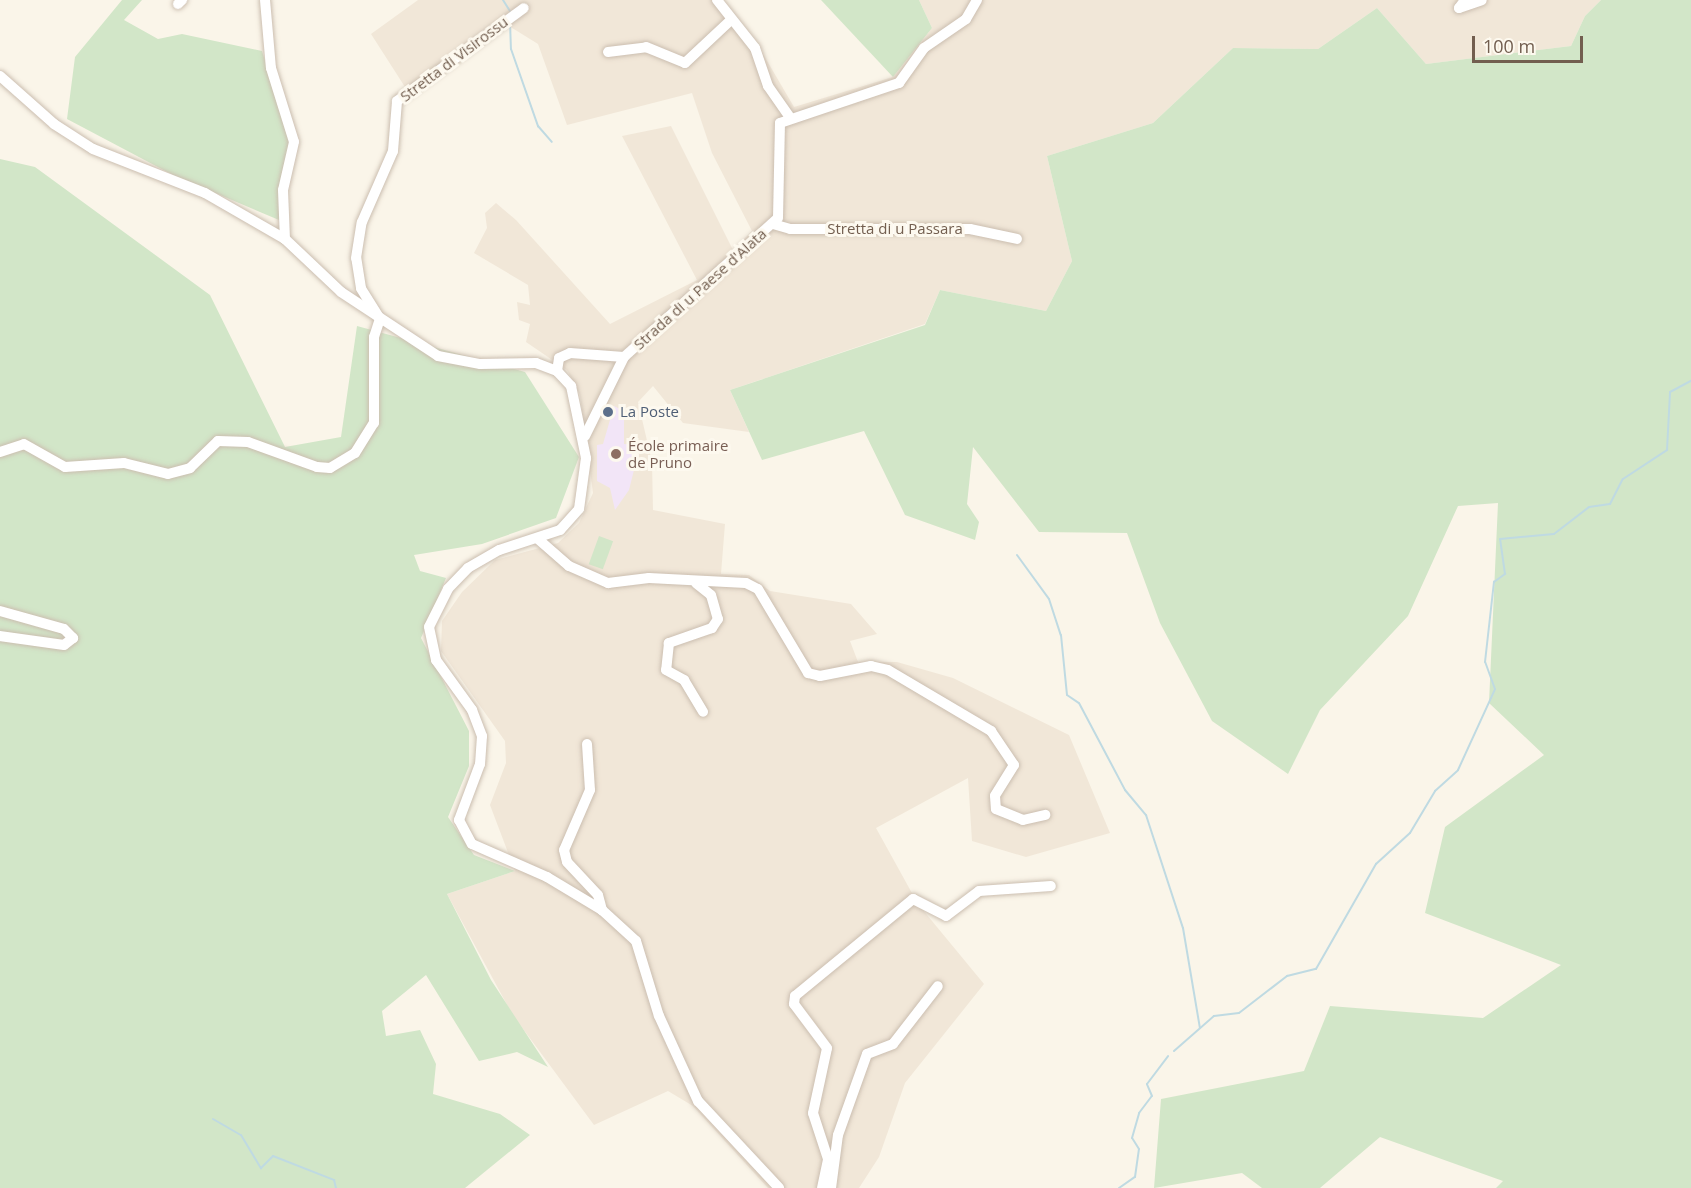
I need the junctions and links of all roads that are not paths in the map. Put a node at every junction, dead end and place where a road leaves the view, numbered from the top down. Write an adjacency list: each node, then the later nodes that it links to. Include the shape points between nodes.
1 (265, 0): 14 (street, via 271,68 294,142 283,190)
2 (717, 0): 9 (street)
3 (966, 0): 8 (street)
4 (977, 0): 8 (street)
5 (1465, 0): 6 (street, via 1459,8)
6 (1482, 0)
7 (524, 8): 16 (street, Stretta di Visirossu, via 397,101 393,151 362,222 356,258 361,288)
8 (968, 14): 12 (street, via 924,48 893,87)
9 (731, 20): 10 (street, via 685,63 646,47); 12 (street, via 755,48 768,86)
10 (608, 52)
11 (0, 76): 14 (street, via 54,124 93,149 205,193)
12 (789, 116): 13 (street, Strada di u Paese d'Alata, via 777,129 781,211)
13 (773, 224): 15 (street, Stretta di u Passara, via 790,230 970,229); 17 (street, Strada di u Paese d'Alata)
14 (285, 239): 16 (street, via 341,292)
15 (1017, 239)
16 (380, 319): 19 (street, via 438,356 480,364); 22 (street, via 374,337 371,432 355,453 330,468 231,440 209,445 190,468 168,474 124,463 65,467 24,444)
17 (624, 357): 18 (street, via 582,352); 21 (street, Strada di u Paese d'Alata)
18 (559, 358): 19 (street); 20 (street)
19 (523, 362): 20 (street)
20 (557, 371): 21 (street, via 571,386)
21 (584, 439): 23 (street, via 587,478 579,509 560,530)
22 (0, 452)
23 (538, 539): 24 (street, via 569,566 608,583 649,578); 31 (street, via 499,550 468,568 448,589 429,627 436,660 472,710 482,736 480,764 459,820 472,843 525,865)
24 (696, 583): 27 (street, via 711,595 718,619 712,628 669,643 666,670 684,680); 29 (street, via 746,583 758,589 814,676 871,666 888,670 991,731 1014,765 994,796 996,809 1023,820)
25 (0, 611): 26 (street, via 64,629 73,638 64,645)
26 (0, 636)
27 (703, 712)
28 (587, 744): 31 (street, via 590,790 564,850 567,862 598,896)
29 (1045, 815)
30 (1051, 886): 34 (street, via 979,891 946,916 913,899 795,996 794,1004 827,1048 813,1113 828,1159)
31 (602, 910): 33 (street, via 644,954 659,1017 698,1101)
32 (938, 986): 35 (street, via 893,1044 867,1054 838,1135)
33 (779, 1188)
34 (822, 1188)
35 (831, 1188)

